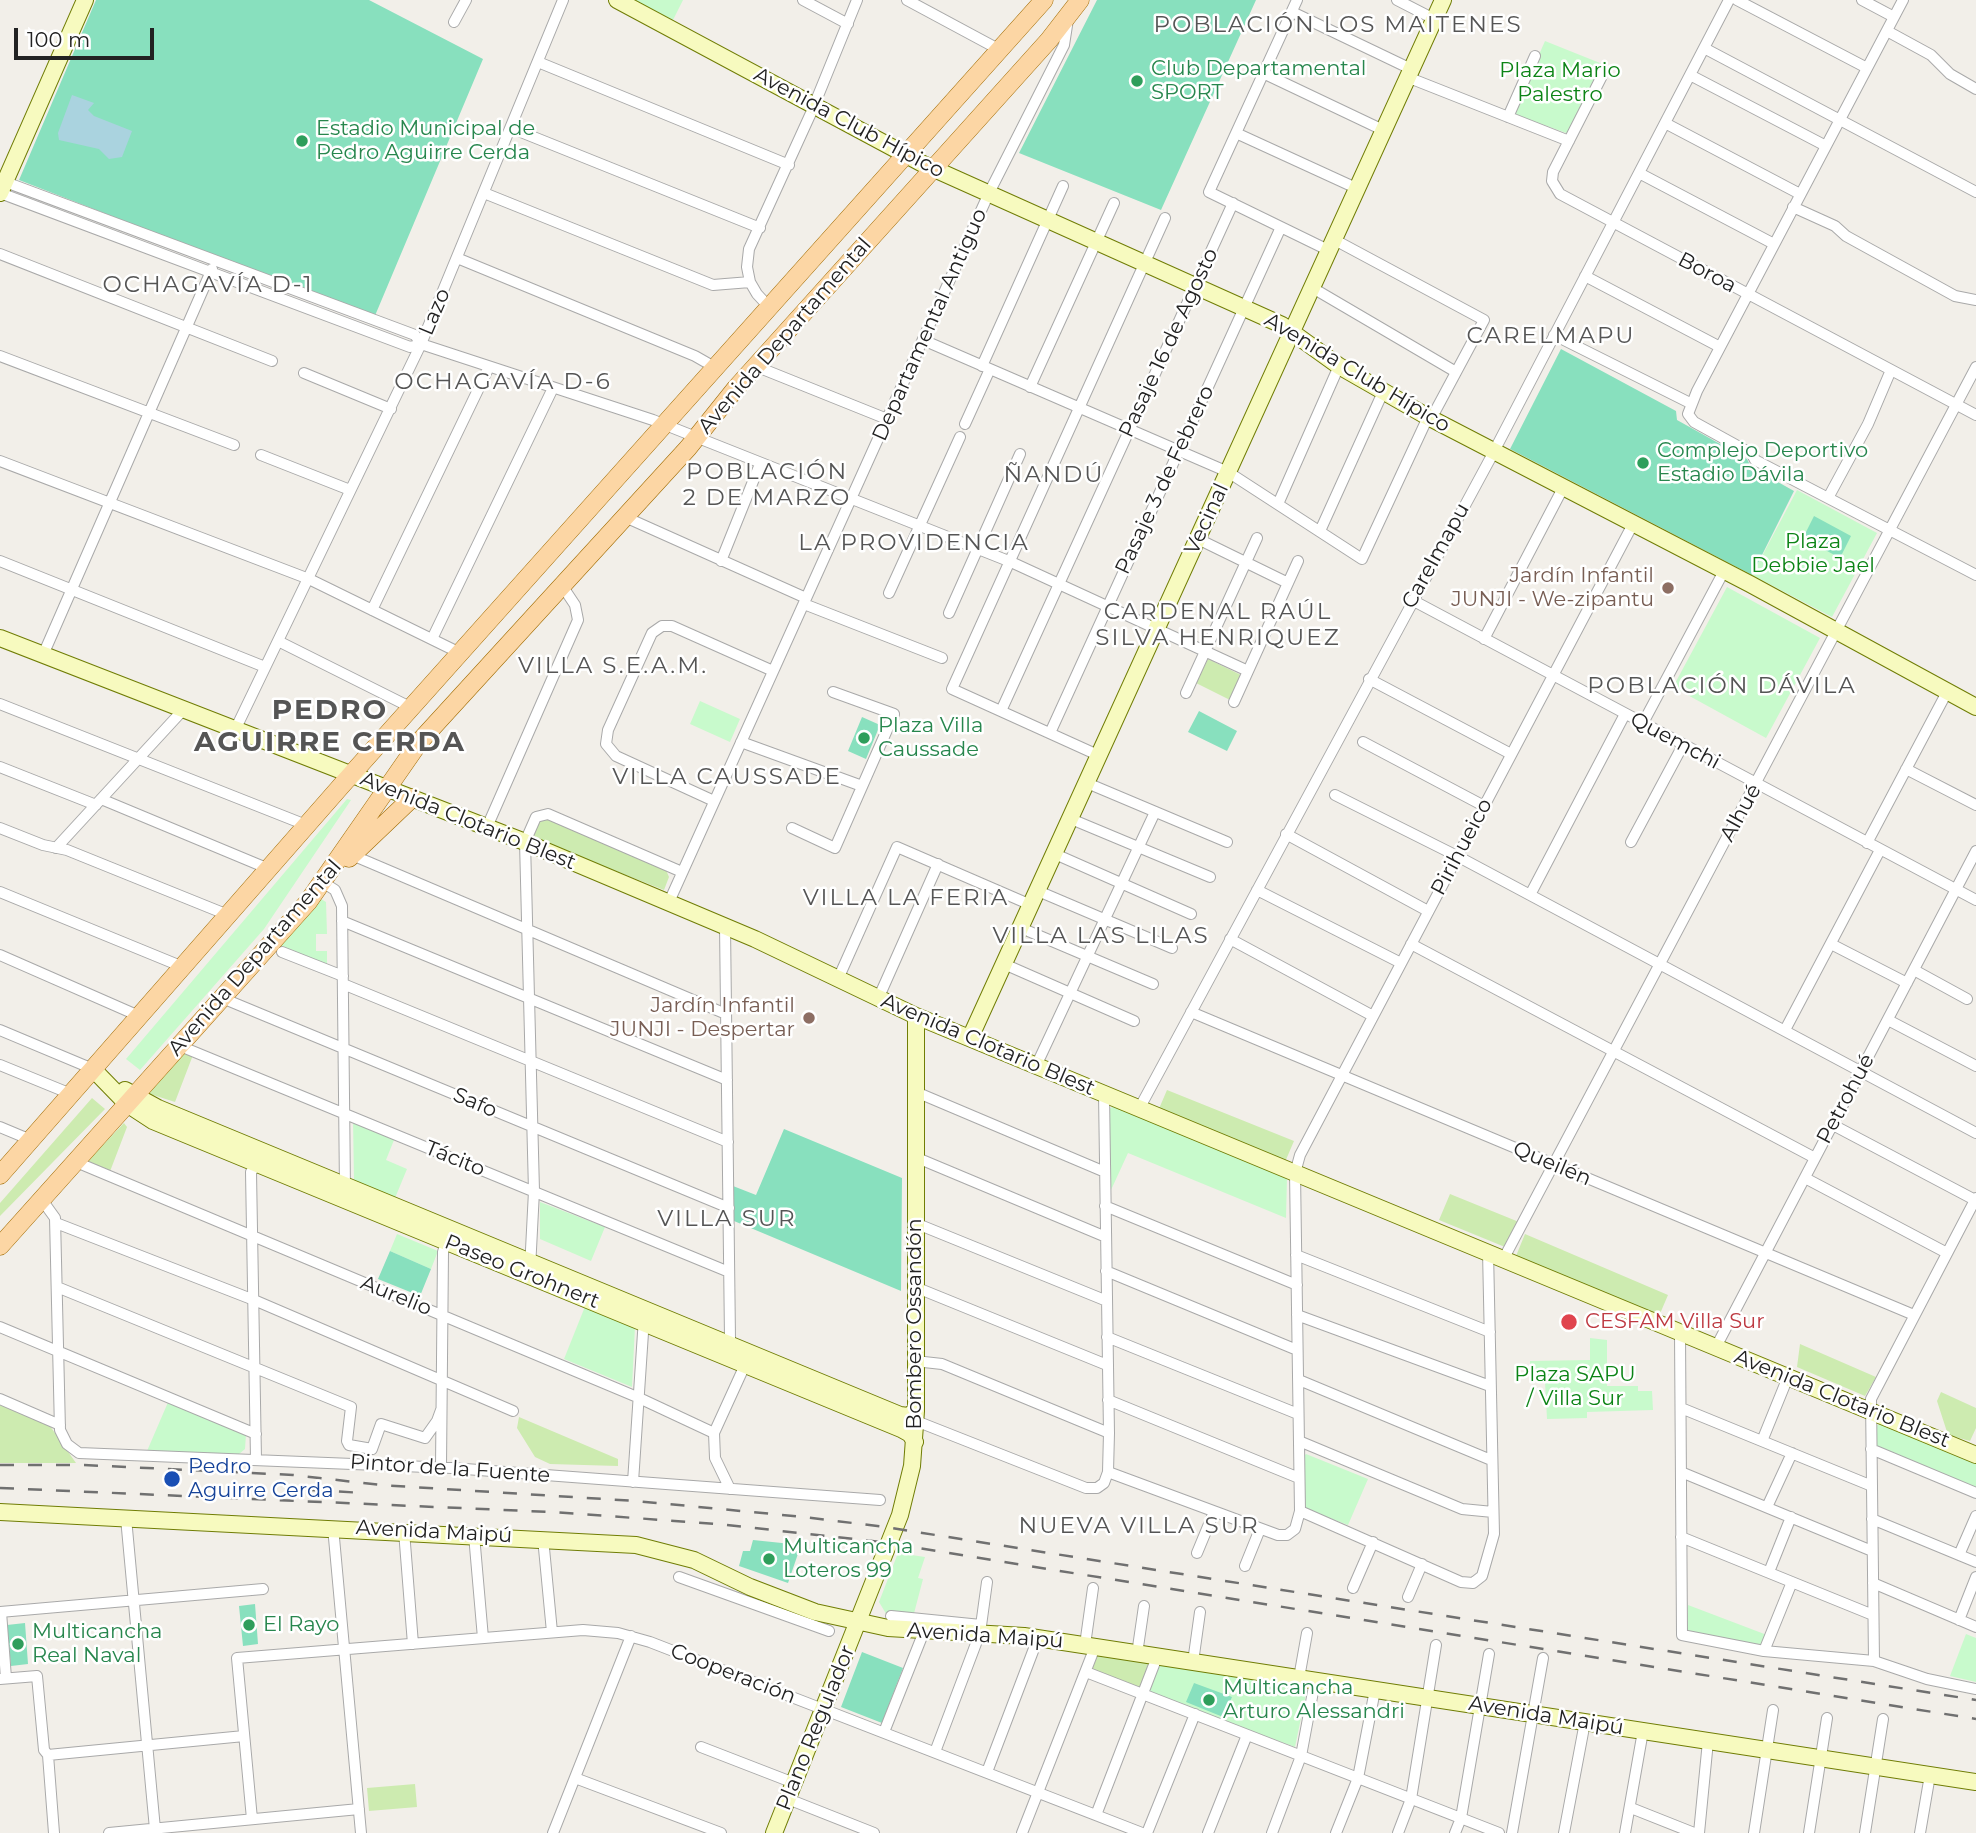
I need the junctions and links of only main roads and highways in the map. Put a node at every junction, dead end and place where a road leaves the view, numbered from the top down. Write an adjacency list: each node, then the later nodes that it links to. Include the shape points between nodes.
1 (1044, 0): 5 (main road, Avenida Departamental, via 306,825)
2 (1080, 0): 4 (main road, Avenida Departamental, via 625,517 434,725 385,788)
3 (412, 798): 4 (main road)
4 (328, 877): 6 (main road, Avenida Departamental)
5 (0, 1175)
6 (0, 1246)

